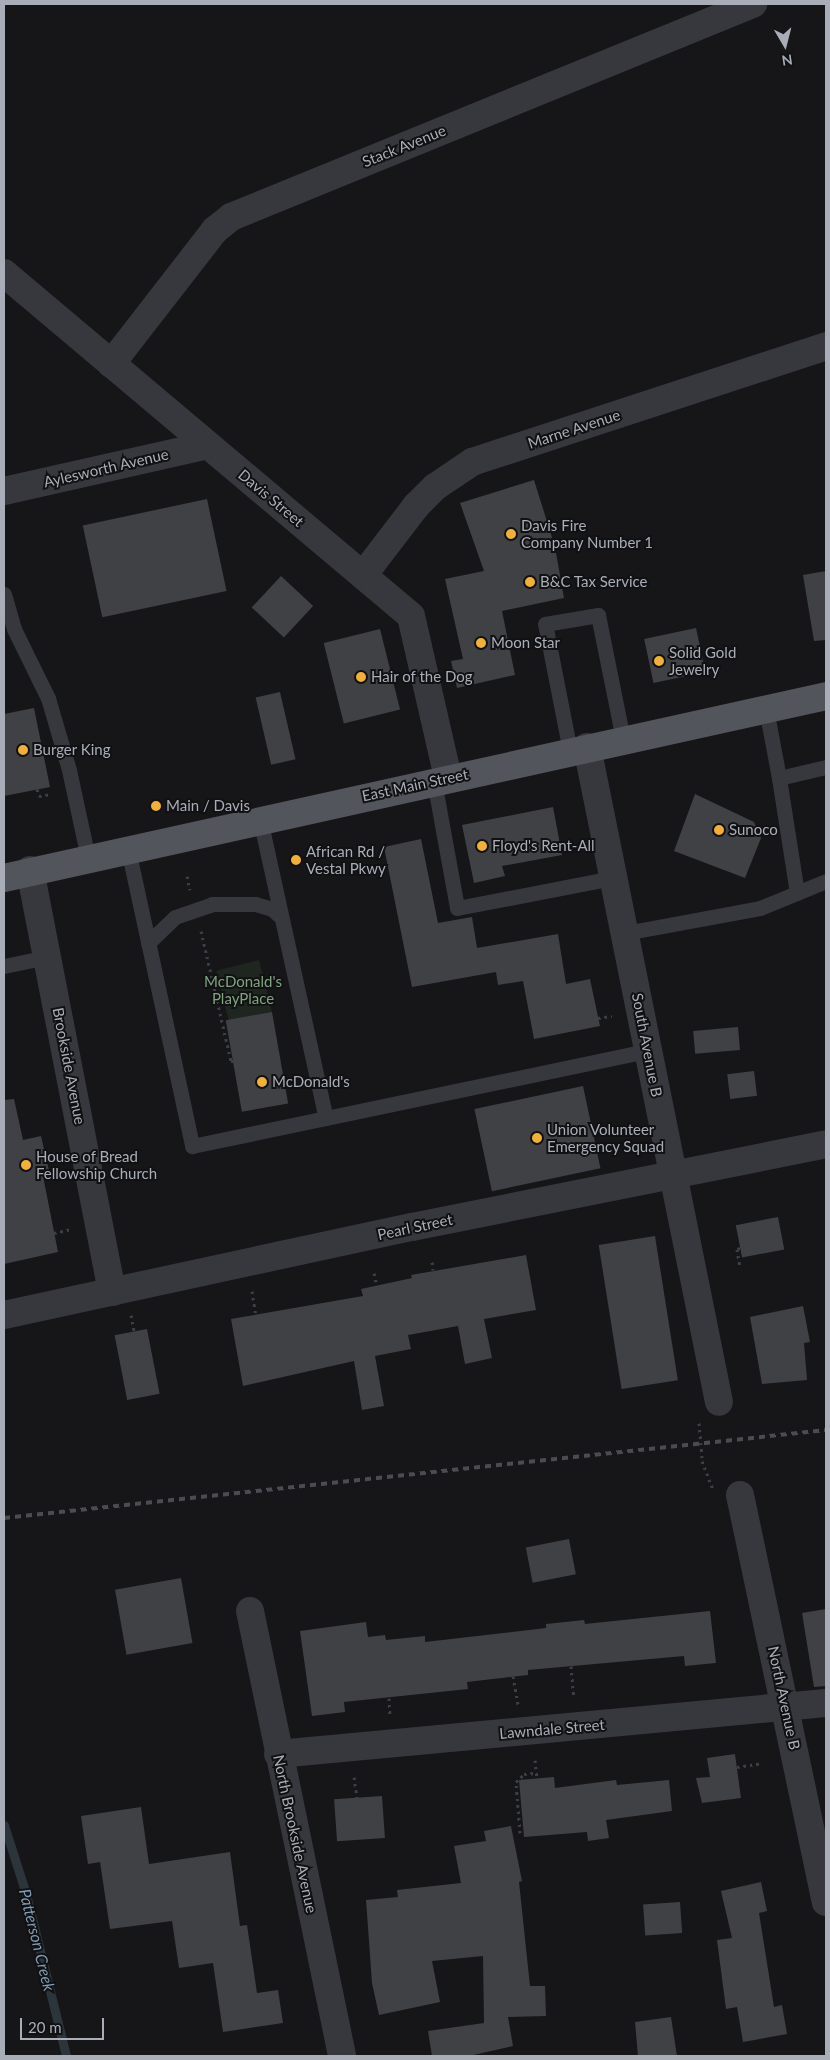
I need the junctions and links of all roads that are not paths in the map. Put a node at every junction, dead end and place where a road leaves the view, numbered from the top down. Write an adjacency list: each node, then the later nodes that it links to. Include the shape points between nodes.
1 (752, 4): 4 (street, Stack Avenue, via 231,217 215,230)
2 (4, 273): 4 (street, Davis Street)
3 (826, 346): 7 (street, Marne Avenue, via 472,462 435,486)
4 (111, 364): 5 (street, Davis Street)
5 (208, 445): 6 (street, Aylesworth Avenue); 7 (street, Davis Street)
6 (4, 491)
7 (364, 574): 15 (street, Davis Street, via 411,616)
8 (4, 594): 18 (lane, via 14,629 48,698 69,770)
9 (826, 696): 10 (main road, East Main Street)
10 (766, 708): 11 (main road, East Main Street); 14 (lane)
11 (623, 739): 12 (main road, East Main Street); 12 (lane, via 598,614 545,624)
12 (578, 749): 15 (main road, East Main Street); 21 (street, South Avenue B)
13 (826, 766): 14 (lane)
14 (779, 778): 23 (lane)
15 (441, 780): 16 (main road, East Main Street); 21 (lane, via 457,908)
16 (260, 819): 17 (main road, East Main Street); 24 (lane)
17 (128, 849): 18 (main road, East Main Street); 26 (lane)
18 (88, 858): 19 (main road, East Main Street)
19 (30, 870): 20 (main road, East Main Street); 27 (street, Brookside Avenue)
20 (4, 878)
21 (613, 878): 25 (street, South Avenue B)
22 (826, 880): 23 (lane)
23 (797, 893): 25 (lane, via 760,908)
24 (282, 918): 26 (lane, via 272,909 255,904 212,904 175,917); 30 (lane)
25 (625, 933): 29 (street, South Avenue B)
26 (148, 944): 30 (lane, via 192,1146)
27 (47, 957): 28 (lane); 33 (street, Brookside Avenue)
28 (4, 966)
29 (648, 1051): 30 (lane); 32 (street, South Avenue B)
30 (326, 1118)
31 (826, 1144): 32 (street, Pearl Street)
32 (674, 1176): 33 (street, Pearl Street, via 412,1227); 35 (street, South Avenue B)
33 (112, 1292): 34 (street, Pearl Street)
34 (4, 1315)
35 (719, 1402)
36 (740, 1495): 39 (street, North Avenue B)
37 (250, 1612): 40 (street, North Brookside Avenue)
38 (826, 1703): 39 (street, Lawndale Street)
39 (786, 1707): 40 (street, Lawndale Street); 41 (street, North Avenue B)
40 (278, 1754): 42 (street, North Brookside Avenue)
41 (826, 1902)
42 (342, 2056)

